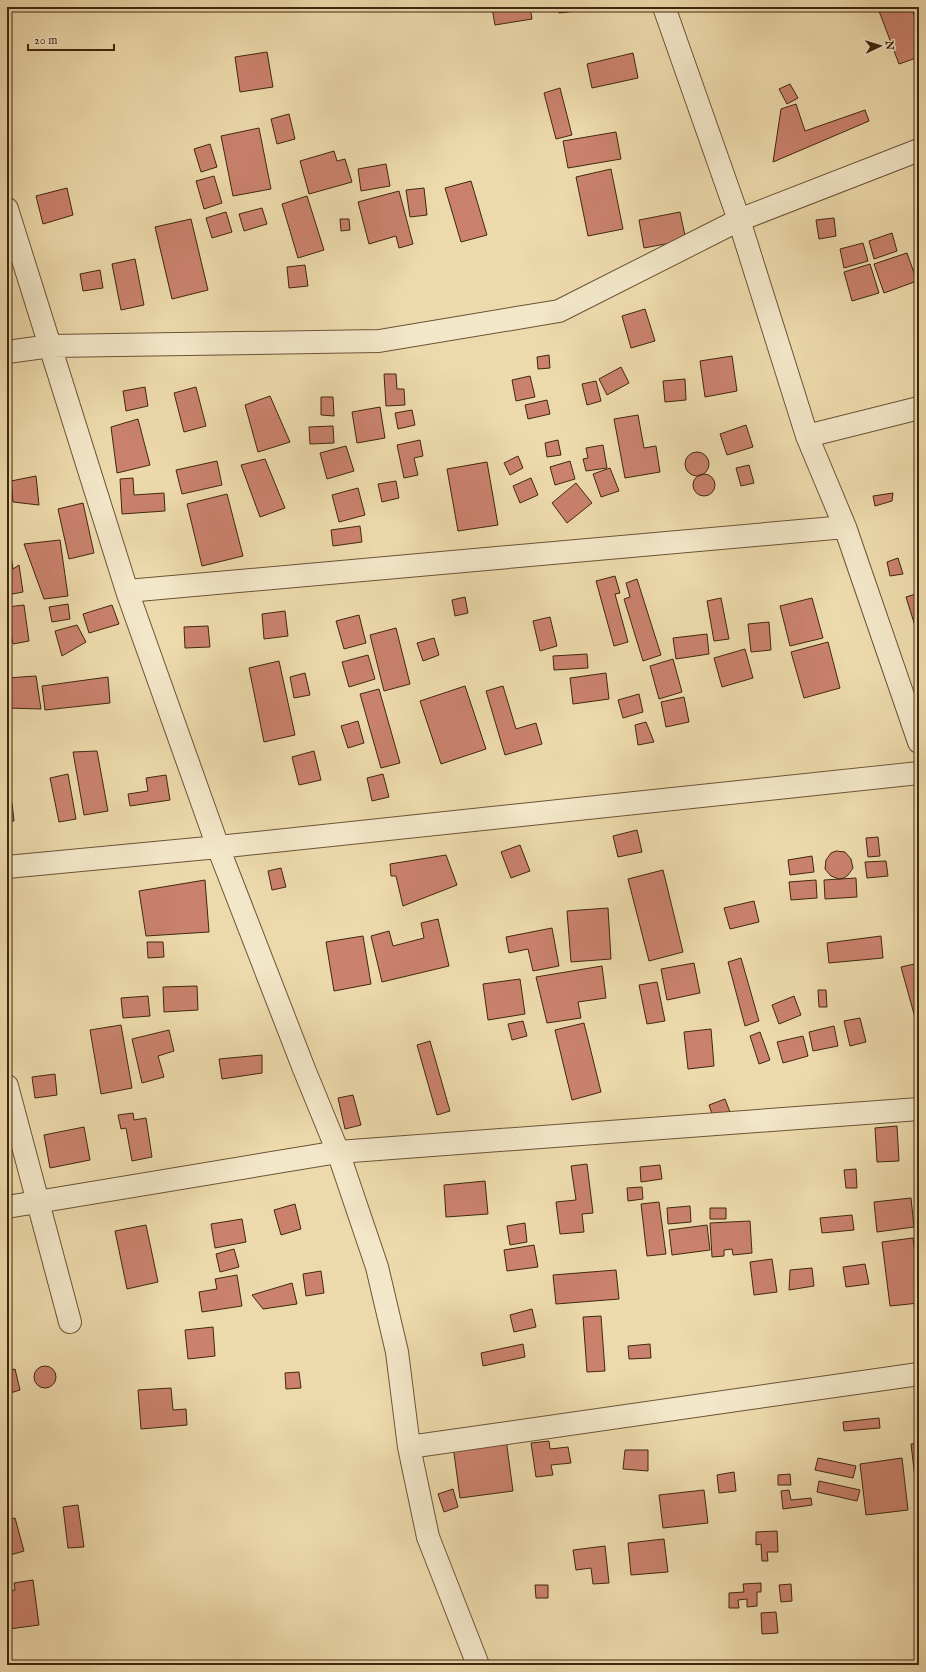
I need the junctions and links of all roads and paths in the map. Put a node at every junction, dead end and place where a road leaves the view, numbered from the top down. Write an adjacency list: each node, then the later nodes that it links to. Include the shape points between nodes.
1 (664, 7): 4 (street)
2 (919, 150): 4 (street)
3 (7, 209): 5 (street)
4 (739, 220): 5 (street, via 559,311 379,341); 8 (street)
5 (51, 346): 6 (street); 10 (street)
6 (7, 352)
7 (919, 408): 8 (street)
8 (807, 436): 9 (street)
9 (845, 527): 10 (street); 11 (street)
10 (127, 591): 13 (street)
11 (919, 742)
12 (919, 773): 13 (street)
13 (218, 847): 14 (street); 17 (street)
14 (7, 867)
15 (7, 1086): 18 (street)
16 (919, 1109): 17 (street)
17 (338, 1152): 18 (street); 22 (street, via 377,1266 397,1352)
18 (38, 1202): 19 (street); 20 (street)
19 (7, 1207)
20 (70, 1322)
21 (919, 1374): 22 (street)
22 (409, 1447): 23 (street, via 428,1537)
23 (478, 1665)

